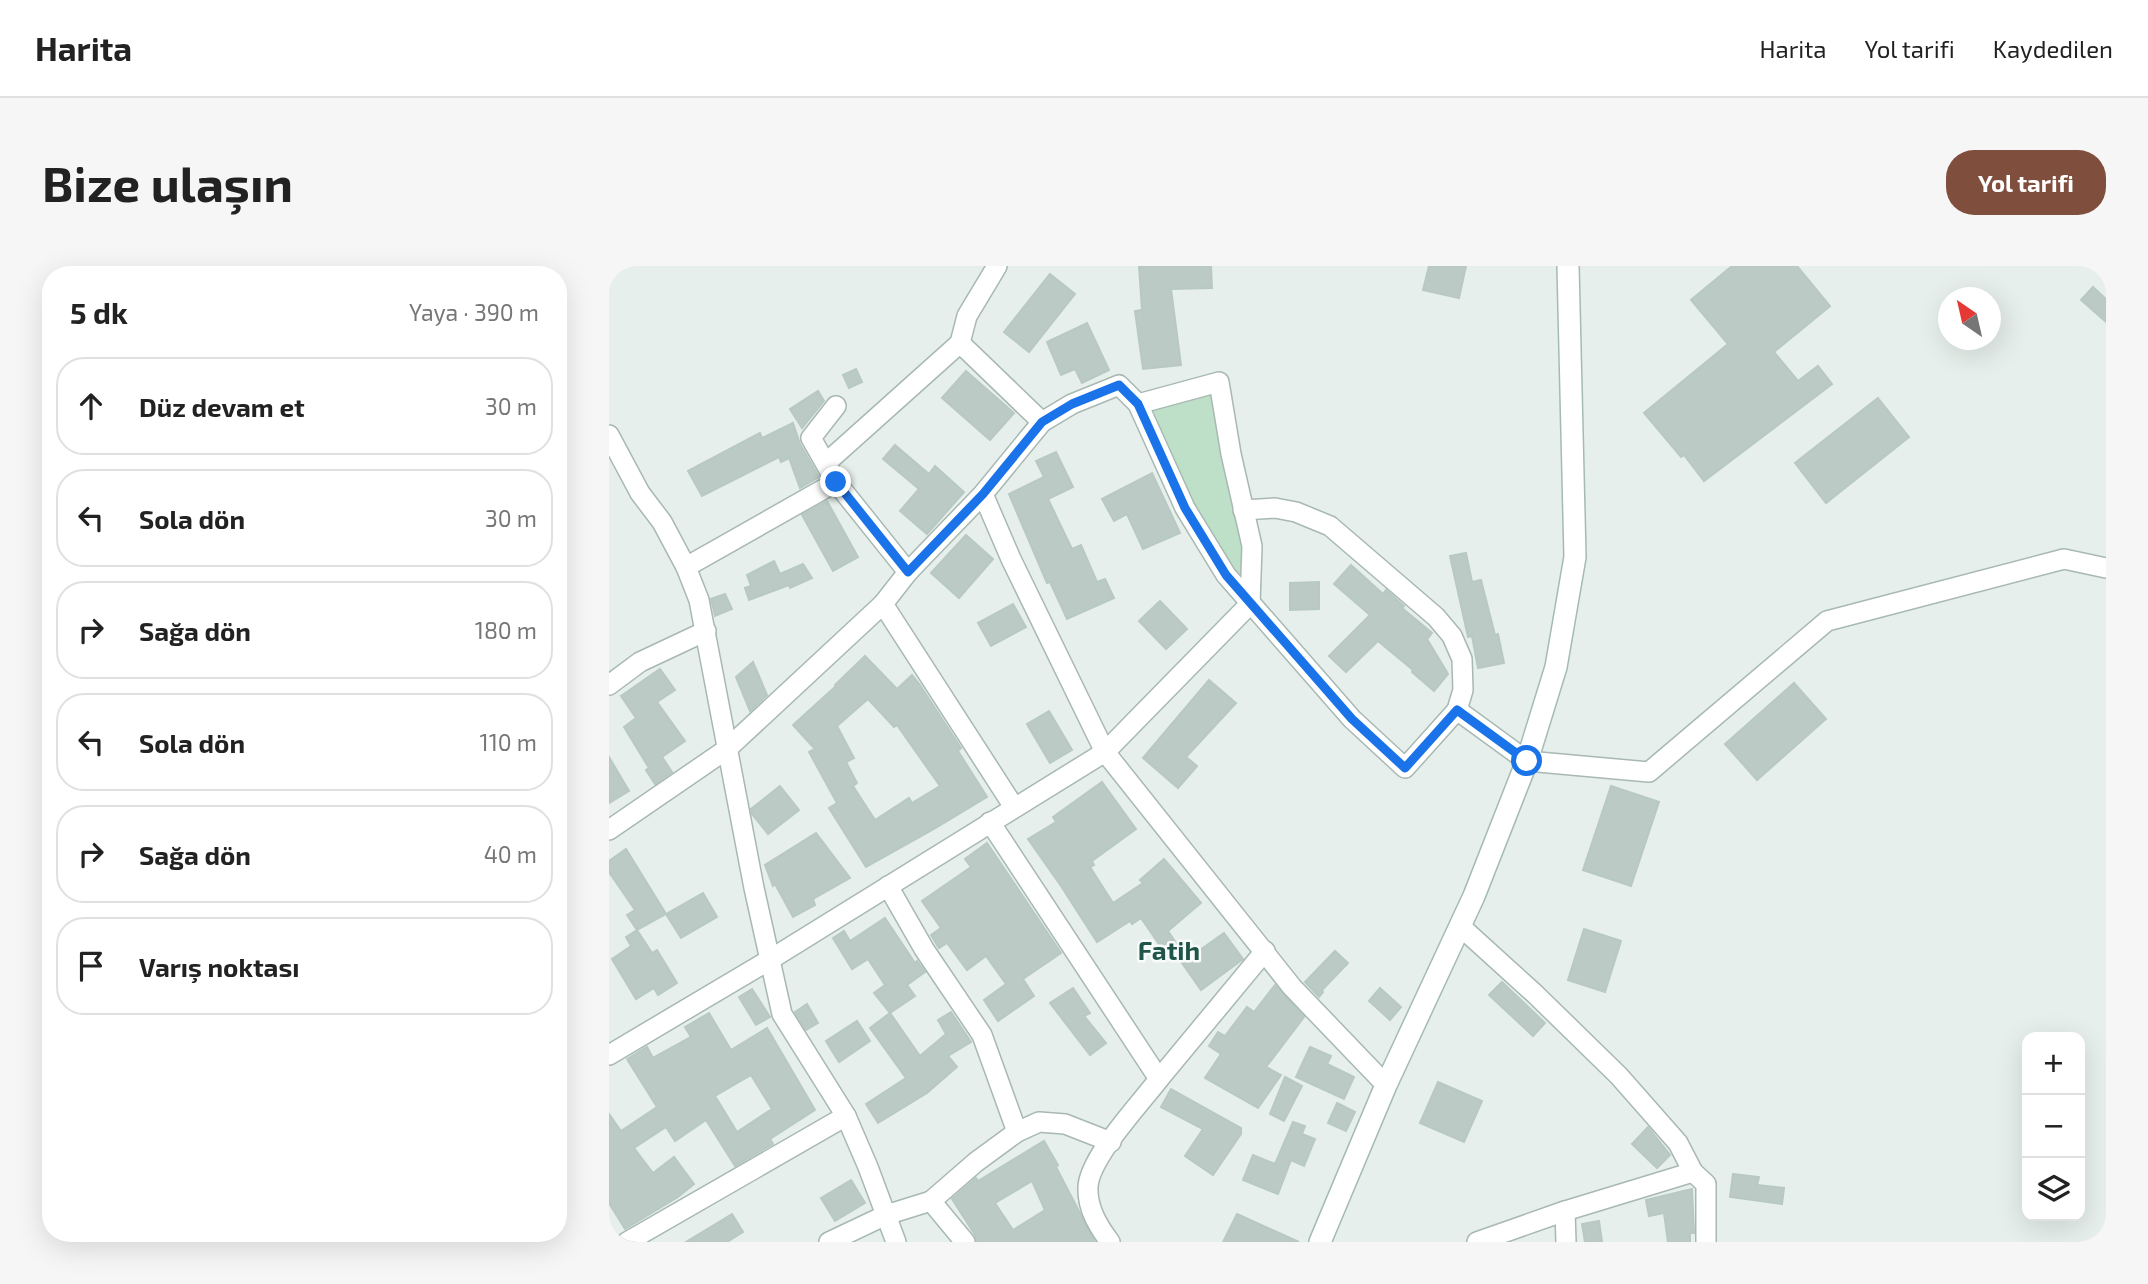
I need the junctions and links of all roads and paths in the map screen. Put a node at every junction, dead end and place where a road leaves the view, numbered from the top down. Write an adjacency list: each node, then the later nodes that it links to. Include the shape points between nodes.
1 (997, 266): 3 (street, via 967,316)
2 (1568, 266): 22 (main road, via 1575,558 1556,667)
3 (960, 343): 6 (street); 8 (street)
4 (1138, 404): 6 (street, via 1119,385); 11 (street, via 1220,382); 16 (street, via 1185,508 1226,575)
5 (837, 406): 8 (street, via 811,438)
6 (1042, 422): 10 (street)
7 (609, 435): 12 (street)
8 (826, 463): 9 (street)
9 (836, 482): 12 (street); 14 (street)
10 (983, 494): 14 (street); 21 (street)
11 (1243, 510): 16 (street, via 1252,546); 19 (street, via 1275,508 1330,526 1436,617 1452,636 1462,659 1463,690)
12 (686, 567): 17 (street)
13 (2106, 568): 22 (street, via 2064,559 1827,621 1649,772)
14 (908, 572): 15 (street)
15 (883, 604): 20 (street); 23 (street)
16 (1250, 604): 19 (street, via 1352,719 1405,768); 21 (street)
17 (706, 631): 18 (street, via 640,662); 20 (street)
18 (609, 685)
19 (1457, 710): 22 (street)
20 (727, 749): 25 (street); 29 (street)
21 (1105, 752): 23 (street); 28 (street)
22 (1527, 761): 27 (main road)
23 (1014, 807): 24 (street)
24 (991, 822): 26 (street); 31 (street)
25 (609, 830)
26 (888, 886): 29 (street); 34 (street, via 982,1035)
27 (1460, 926): 32 (main road); 36 (street, via 1619,1076 1678,1143)
28 (1265, 951): 31 (street); 32 (street, via 1292,987)
29 (771, 959): 30 (street); 33 (street, via 782,1014)
30 (609, 1055)
31 (1159, 1079): 35 (street)
32 (1386, 1085): 45 (main road)
33 (846, 1116): 39 (street); 40 (street)
34 (1017, 1132): 35 (street, via 1039,1122 1065,1124); 37 (street)
35 (1111, 1142): 44 (street, via 1095,1162 1088,1186 1090,1208)
36 (1693, 1172): 38 (street); 48 (street, via 1706,1184)
37 (931, 1201): 39 (street); 43 (street)
38 (1566, 1211): 46 (street); 47 (street)
39 (886, 1215): 41 (street); 42 (street)
40 (627, 1242)
41 (829, 1242)
42 (896, 1242)
43 (965, 1242)
44 (1110, 1242)
45 (1320, 1242)
46 (1477, 1242)
47 (1566, 1242)
48 (1706, 1242)

